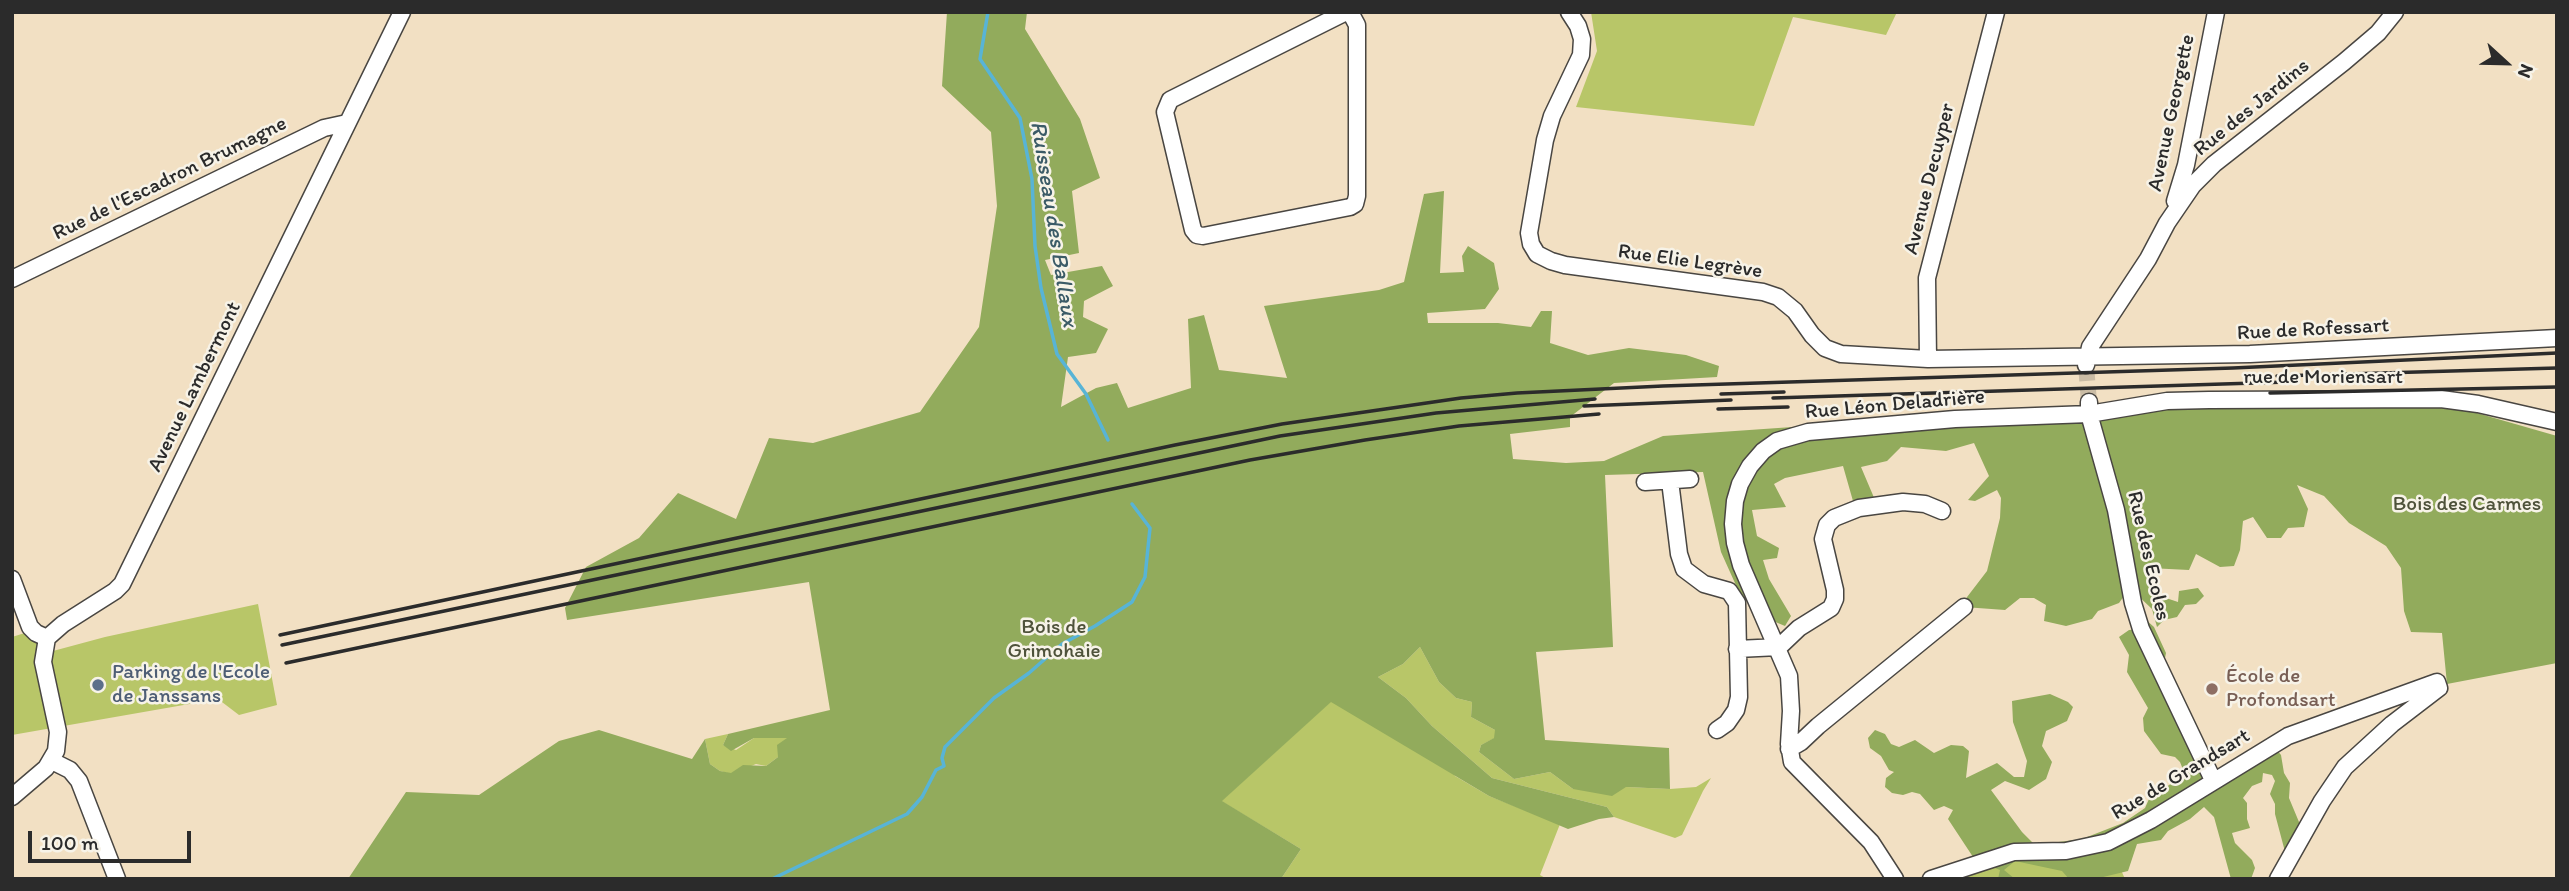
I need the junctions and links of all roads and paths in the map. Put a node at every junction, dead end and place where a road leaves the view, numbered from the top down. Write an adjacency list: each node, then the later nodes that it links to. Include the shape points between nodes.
1 (402, 12): 7 (street, Avenue Lambermont)
2 (1348, 12): 2 (street, via 1357,25 1356,204 1197,235 1166,112 1170,100)
3 (1569, 12): 11 (street, Rue Elie Legrève, via 1582,39 1581,55 1545,140 1529,233 1538,254 1565,265 1763,292 1788,304 1825,348 1841,354)
4 (1996, 12): 11 (street, Avenue Decuyper, via 1927,278)
5 (2216, 12): 8 (street, Avenue Georgette, via 2186,165)
6 (2395, 12): 8 (street, Rue des Jardins, via 2344,62 2214,164)
7 (347, 123): 9 (street, Rue de l'Escadron Brumagne, via 324,128); 21 (street, Avenue Lambermont, via 122,584)
8 (2167, 223): 12 (street, Rue des Jardins, via 2148,260)
9 (12, 279)
10 (2557, 338): 12 (street, Rue de Rofessart)
11 (1928, 359): 12 (street, Rue Elie Legrève)
12 (2081, 360)
13 (2089, 408): 14 (street, rue de Moriensart, via 2167,401 2431,399 2478,404); 22 (street, Rue Léon Deladrière, via 1808,432 1777,441 1763,451 1740,484 1733,524 1741,565); 27 (street, Rue des Ecoles, via 2141,629)
14 (2557, 422)
15 (1690, 480): 16 (street)
16 (1670, 481): 17 (street); 23 (street, via 1684,569 1704,584 1729,592 1737,603)
17 (1645, 482)
18 (1942, 511): 22 (street, via 1903,502 1859,508 1834,518 1823,539 1834,602)
19 (12, 579): 21 (street, via 30,627)
20 (1964, 607): 25 (street)
21 (47, 638): 26 (street, via 43,662 58,732)
22 (1779, 647): 23 (street); 25 (street, Rue Léon Deladrière, via 1791,688)
23 (1737, 649): 24 (street, via 1736,709)
24 (1717, 730)
25 (1789, 749): 30 (street, via 1794,766 1871,842)
26 (52, 761): 28 (street); 29 (street, via 79,781)
27 (2213, 780): 31 (street, Rue de Grandsart, via 2108,842 2066,851 2014,852); 32 (street, Rue de Grandsart, via 2307,728 2438,682 2440,688 2345,767)
28 (12, 797)
29 (117, 879)
30 (1895, 879)
31 (1931, 879)
32 (2278, 879)

